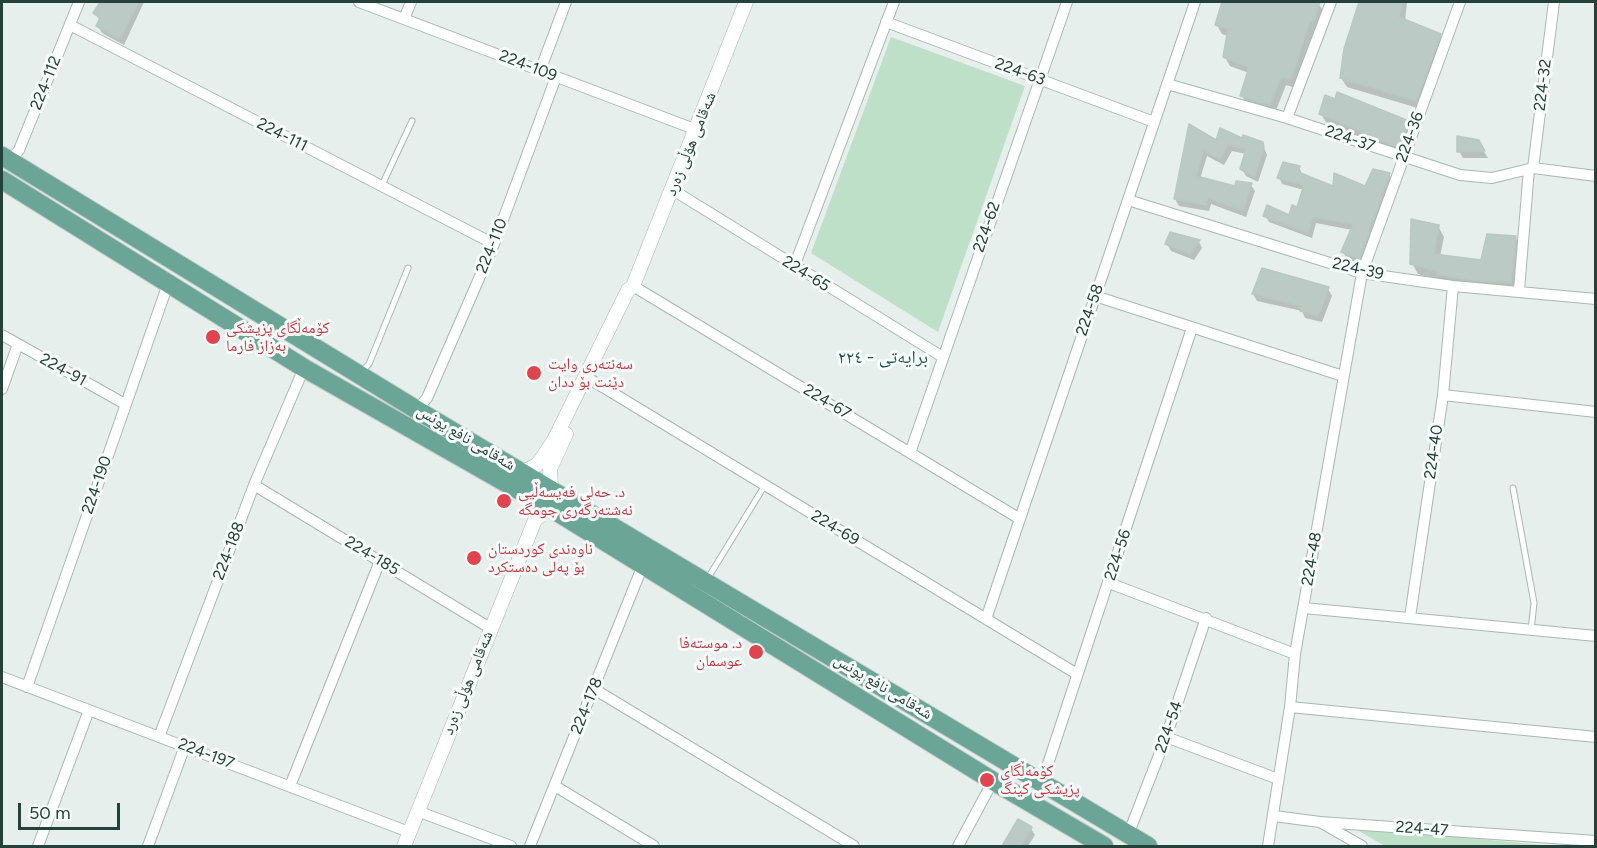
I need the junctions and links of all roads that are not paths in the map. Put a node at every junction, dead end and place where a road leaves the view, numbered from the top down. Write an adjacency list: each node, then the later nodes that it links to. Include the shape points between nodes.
1 (79, 2): 14 (street, 224-112)
2 (359, 2): 12 (street, 224-109)
3 (411, 2): 12 (street)
4 (566, 2): 15 (street)
5 (746, 2): 22 (street, شەقامی هۆڵی زەرد)
6 (894, 2): 13 (street)
7 (1067, 2): 17 (street, 224-62)
8 (1194, 2): 18 (street, 224-58)
9 (1331, 2): 19 (street)
10 (1460, 2): 23 (street, 224-36)
11 (1554, 2): 25 (street, 224-32)
12 (404, 19): 15 (street, 224-109)
13 (886, 22): 17 (street, 224-63); 32 (street)
14 (70, 26): 24 (street, 224-112, via 19,150); 28 (street, 224-111)
15 (540, 70): 16 (street, 224-109)
16 (556, 77): 22 (street, 224-109); 31 (street, 224-110)
17 (1039, 79): 21 (street, 224-63); 44 (street, 224-62)
18 (1167, 84): 19 (street, 224-37); 21 (street, 224-58)
19 (1287, 118): 23 (street, 224-37)
20 (412, 121): 28 (lane)
21 (1154, 122): 30 (street, 224-58)
22 (697, 130): 29 (street, شەقامی هۆڵی زەرد)
23 (1403, 157): 25 (street, 224-37, via 1470,176 1492,178); 34 (street, 224-36)
24 (6, 159): 46 (main road, شەقامی نافع یونس)
25 (1531, 168): 26 (street); 38 (street, 224-32)
26 (1596, 176)
27 (2, 180): 35 (main road, شەقامی نافع یونس)
28 (381, 187): 31 (street, 224-111)
29 (673, 190): 32 (street, 224-65); 36 (street, شەقامی هۆڵی زەرد)
30 (1128, 200): 34 (street, 224-39); 39 (street, 224-58)
31 (494, 244): 52 (street, 224-110, via 427,399)
32 (794, 267): 44 (street, 224-65)
33 (408, 268): 46 (lane, via 369,364)
34 (1362, 273): 37 (street, 224-39); 47 (street, 224-48)
35 (168, 284): 45 (main road, شەقامی نافع یونس); 51 (street, 224-190)
36 (633, 286): 48 (street, شەقامی هۆڵی زەرد, via 634,293); 54 (street, 224-67); 55 (street, شەقامی هۆڵی زەرد, via 553,442 537,465)
37 (1453, 286): 38 (street, 224-39); 50 (street, 224-40)
38 (1519, 290): 40 (street, 224-39)
39 (1095, 296): 41 (street); 62 (street, 224-58)
40 (1596, 299)
41 (1192, 328): 47 (street); 67 (street, 224-56)
42 (2, 335): 43 (street, 224-91)
43 (18, 344): 49 (street); 51 (street, 224-91)
44 (941, 356): 54 (street, 224-62)
45 (304, 368): 56 (street, 224-188); 60 (main road, شەقامی نافع یونس)
46 (359, 374): 52 (main road, شەقامی نافع یونس)
47 (1343, 376): 68 (street, 224-48)
48 (593, 381): 57 (street, 224-69); 58 (street, شەقامی هۆڵی زەرد, via 550,469)
49 (2, 389)
50 (1443, 395): 53 (street); 69 (street, 224-40)
51 (125, 404): 78 (street, 224-190)
52 (417, 410): 55 (main road, شەقامی نافع یونس)
53 (1596, 412)
54 (910, 453): 62 (street, 224-67)
55 (522, 472): 58 (main road, شەقامی نافع یونس)
56 (254, 485): 64 (street, 224-185); 84 (street, 224-188)
57 (765, 485): 66 (lane); 71 (street, 224-69)
58 (551, 488): 66 (main road, شەقامی نافع یونس)
59 (1514, 488): 73 (lane, via 1534,603)
60 (525, 494): 61 (main road, شەقامی نافع یونس); 63 (street, via 534,505)
61 (557, 512): 63 (street, via 545,512); 65 (main road, شەقامی نافع یونس)
62 (1020, 519): 71 (street, 224-58)
63 (535, 520): 72 (street, شەقامی هۆڵی زەرد)
64 (380, 561): 72 (street, 224-185); 91 (street)
65 (643, 564): 79 (street, 224-178); 83 (main road, شەقامی نافع یونس)
66 (706, 581): 80 (main road, شەقامی نافع یونس)
67 (1109, 583): 70 (street); 76 (street, 224-56)
68 (1304, 608): 69 (street); 75 (street, 224-48)
69 (1410, 617): 73 (street)
70 (1206, 618): 75 (street); 85 (street, 224-54)
71 (986, 619): 76 (street, 224-69)
72 (490, 628): 93 (street, شەقامی هۆڵی زەرد)
73 (1530, 630): 74 (street)
74 (1596, 636)
75 (1295, 654): 81 (street, 224-48)
76 (1077, 674): 90 (street, 224-56)
77 (2, 677): 78 (street, 224-197)
78 (27, 687): 82 (street, 224-197)
79 (594, 689): 92 (street, 224-178); 106 (street)
80 (915, 706): 83 (main road); 90 (main road, شەقامی نافع یونس)
81 (1290, 707): 86 (street); 88 (street, 224-48)
82 (89, 710): 84 (street, 224-197); 100 (street)
83 (907, 728): 89 (main road, شەقامی نافع یونس)
84 (159, 737): 87 (street, 224-197)
85 (1166, 737): 88 (street); 97 (street, 224-54)
86 (1596, 737)
87 (185, 746): 91 (street, 224-197); 101 (street)
88 (1278, 779): 94 (street, 224-48)
89 (993, 781): 98 (main road, شەقامی نافع یونس); 107 (street)
90 (1042, 782): 97 (main road, شەقامی نافع یونس)
91 (290, 786): 96 (street, 224-197)
92 (555, 786): 104 (street, 224-178); 105 (street)
93 (417, 811): 96 (street, شەقامی هۆڵی زەرد); 103 (street)
94 (1274, 816): 95 (street, 224-47); 110 (street, 224-48)
95 (1320, 822): 99 (street, 224-47); 111 (street)
96 (409, 832): 102 (street, شەقامی هۆڵی زەرد)
97 (1128, 835): 109 (main road, شەقامی نافع یونس)
98 (1079, 840): 108 (main road, شەقامی نافع یونس)
99 (1596, 841)
100 (38, 846)
101 (148, 846)
102 (404, 846)
103 (511, 846)
104 (530, 846)
105 (654, 846)
106 (854, 846)
107 (958, 846)
108 (1104, 846)
109 (1148, 846)
110 (1268, 846)
111 (1362, 846)

